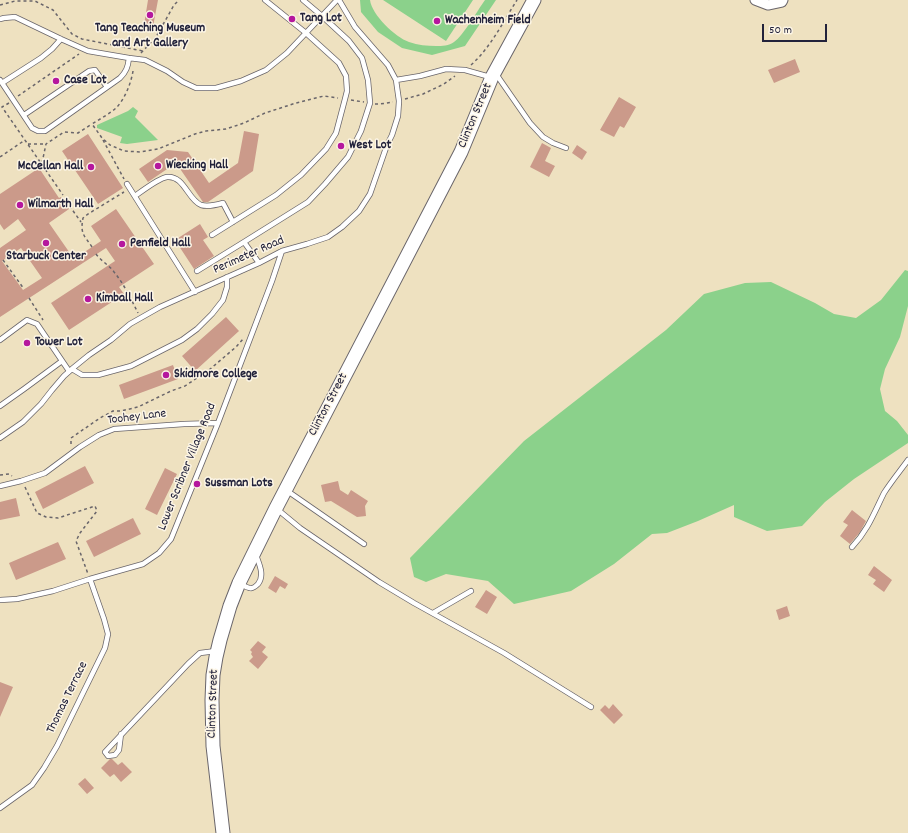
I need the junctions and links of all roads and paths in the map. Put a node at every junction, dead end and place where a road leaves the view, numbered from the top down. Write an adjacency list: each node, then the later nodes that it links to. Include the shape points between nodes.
1 (179, 0): 15 (path, via 156,37)
2 (265, 0): 12 (lane)
3 (303, 0): 10 (lane)
4 (338, 0): 10 (lane); 20 (lane, Perimeter Road, via 355,27 388,65)
5 (517, 0): 18 (path, via 489,45)
6 (534, 0): 19 (street, Clinton Street)
7 (755, 0): 8 (street, via 768,5)
8 (783, 0)
9 (0, 5): 15 (path, via 15,1 35,1 53,10 72,34 82,39)
10 (322, 16): 12 (lane); 26 (lane, via 349,41 362,58 368,80)
11 (0, 19): 13 (lane, via 15,17)
12 (306, 33): 17 (lane, via 287,54 266,70 216,88 196,88 145,60); 24 (lane, via 339,63 346,76)
13 (61, 40): 14 (lane); 21 (lane, via 41,58)
14 (82, 48): 16 (lane); 23 (path, via 79,54)
15 (143, 51): 17 (path)
16 (129, 58): 17 (lane); 22 (lane, via 125,72)
17 (135, 59): 30 (path, via 131,81 124,96 116,107)
18 (465, 70): 19 (lane); 20 (lane, via 446,69); 25 (path, via 424,94)
19 (493, 75): 35 (lane, via 543,137); 69 (street, Clinton Street, via 461,152)
20 (396, 80): 25 (lane, Perimeter Road)
21 (1, 82): 23 (lane)
22 (107, 87): 29 (lane, via 45,131 32,128); 29 (lane, via 95,70 89,71)
23 (13, 99): 28 (path); 29 (lane)
24 (345, 99): 26 (path); 31 (path, via 324,96 265,112 226,129 206,131 158,149 140,152 124,151); 43 (lane, via 336,133 326,149 276,196)
25 (399, 101): 26 (path); 48 (lane, Perimeter Road, via 398,116 392,135 370,194 359,211 328,237)
26 (370, 103): 46 (lane, via 361,131 348,157 325,184 308,202)
27 (0, 104): 28 (path)
28 (2, 107): 32 (path)
29 (24, 115)
30 (92, 124): 31 (path); 34 (path, via 78,133 64,132)
31 (102, 138): 38 (path)
32 (25, 140): 33 (path); 36 (path)
33 (27, 144): 34 (path); 37 (path)
34 (46, 144): 37 (path)
35 (566, 148)
36 (0, 157)
37 (41, 164): 40 (path)
38 (127, 184): 39 (lane)
39 (130, 188): 41 (lane); 44 (path, via 82,218)
40 (63, 195)
41 (135, 196): 43 (lane, via 159,180 173,177 201,205 223,203); 55 (lane)
42 (66, 201): 44 (path)
43 (234, 222): 45 (lane)
44 (82, 223): 47 (path, via 82,232)
45 (212, 235)
46 (244, 242): 51 (lane); 52 (lane)
47 (92, 247)
48 (282, 251): 51 (lane, Perimeter Road); 57 (lane, Lower Scribner Village Road)
49 (96, 254): 56 (path, via 114,271)
50 (3, 260): 54 (path)
51 (259, 263): 53 (lane, Perimeter Road)
52 (197, 271)
53 (227, 277): 55 (lane, Perimeter Road); 60 (lane, via 223,300 197,329 182,340 131,366 98,375 82,375)
54 (24, 290)
55 (196, 292): 56 (lane, Perimeter Road)
56 (141, 318): 60 (lane, Perimeter Road)
57 (256, 323): 62 (lane, Lower Scribner Village Road); 64 (path, via 236,347 185,386 138,407 112,411 71,438)
58 (0, 340): 59 (lane, via 26,320 37,324)
59 (62, 361): 60 (lane); 61 (lane)
60 (71, 370): 63 (lane, Perimeter Road, via 23,422)
61 (0, 406)
62 (218, 423): 64 (lane, Toohey Lane, via 114,429 99,435); 74 (lane, Lower Scribner Village Road, via 171,539 159,553 142,564)
63 (0, 438)
64 (72, 453): 67 (lane, Toohey Lane, via 45,473)
65 (908, 460): 72 (lane, via 885,493 868,527)
66 (0, 476): 67 (path, via 9,474)
67 (21, 481): 68 (lane, Toohey Lane); 74 (path, via 37,513 46,517 58,518 94,506 98,511 76,541)
68 (0, 486)
69 (286, 489): 70 (street, Clinton Street); 71 (lane)
70 (276, 508): 73 (street, Clinton Street); 78 (lane, via 300,528 373,578)
71 (364, 544)
72 (852, 547)
73 (254, 551): 75 (street, Clinton Street); 75 (lane, via 262,574 260,581 255,587 250,588)
74 (90, 579): 77 (lane, Lower Scribner Village Road, via 53,591); 82 (lane, Thomas Terrace, via 108,634 105,648 44,768 32,785)
75 (239, 583): 79 (street, Clinton Street)
76 (471, 591): 78 (lane)
77 (0, 600)
78 (433, 613): 80 (lane)
79 (218, 651): 81 (lane, via 200,653); 83 (street, Clinton Street, via 212,718)
80 (591, 707)
81 (122, 734): 81 (lane, via 105,752 108,756 115,755 119,750)
82 (0, 808)
83 (223, 833)

